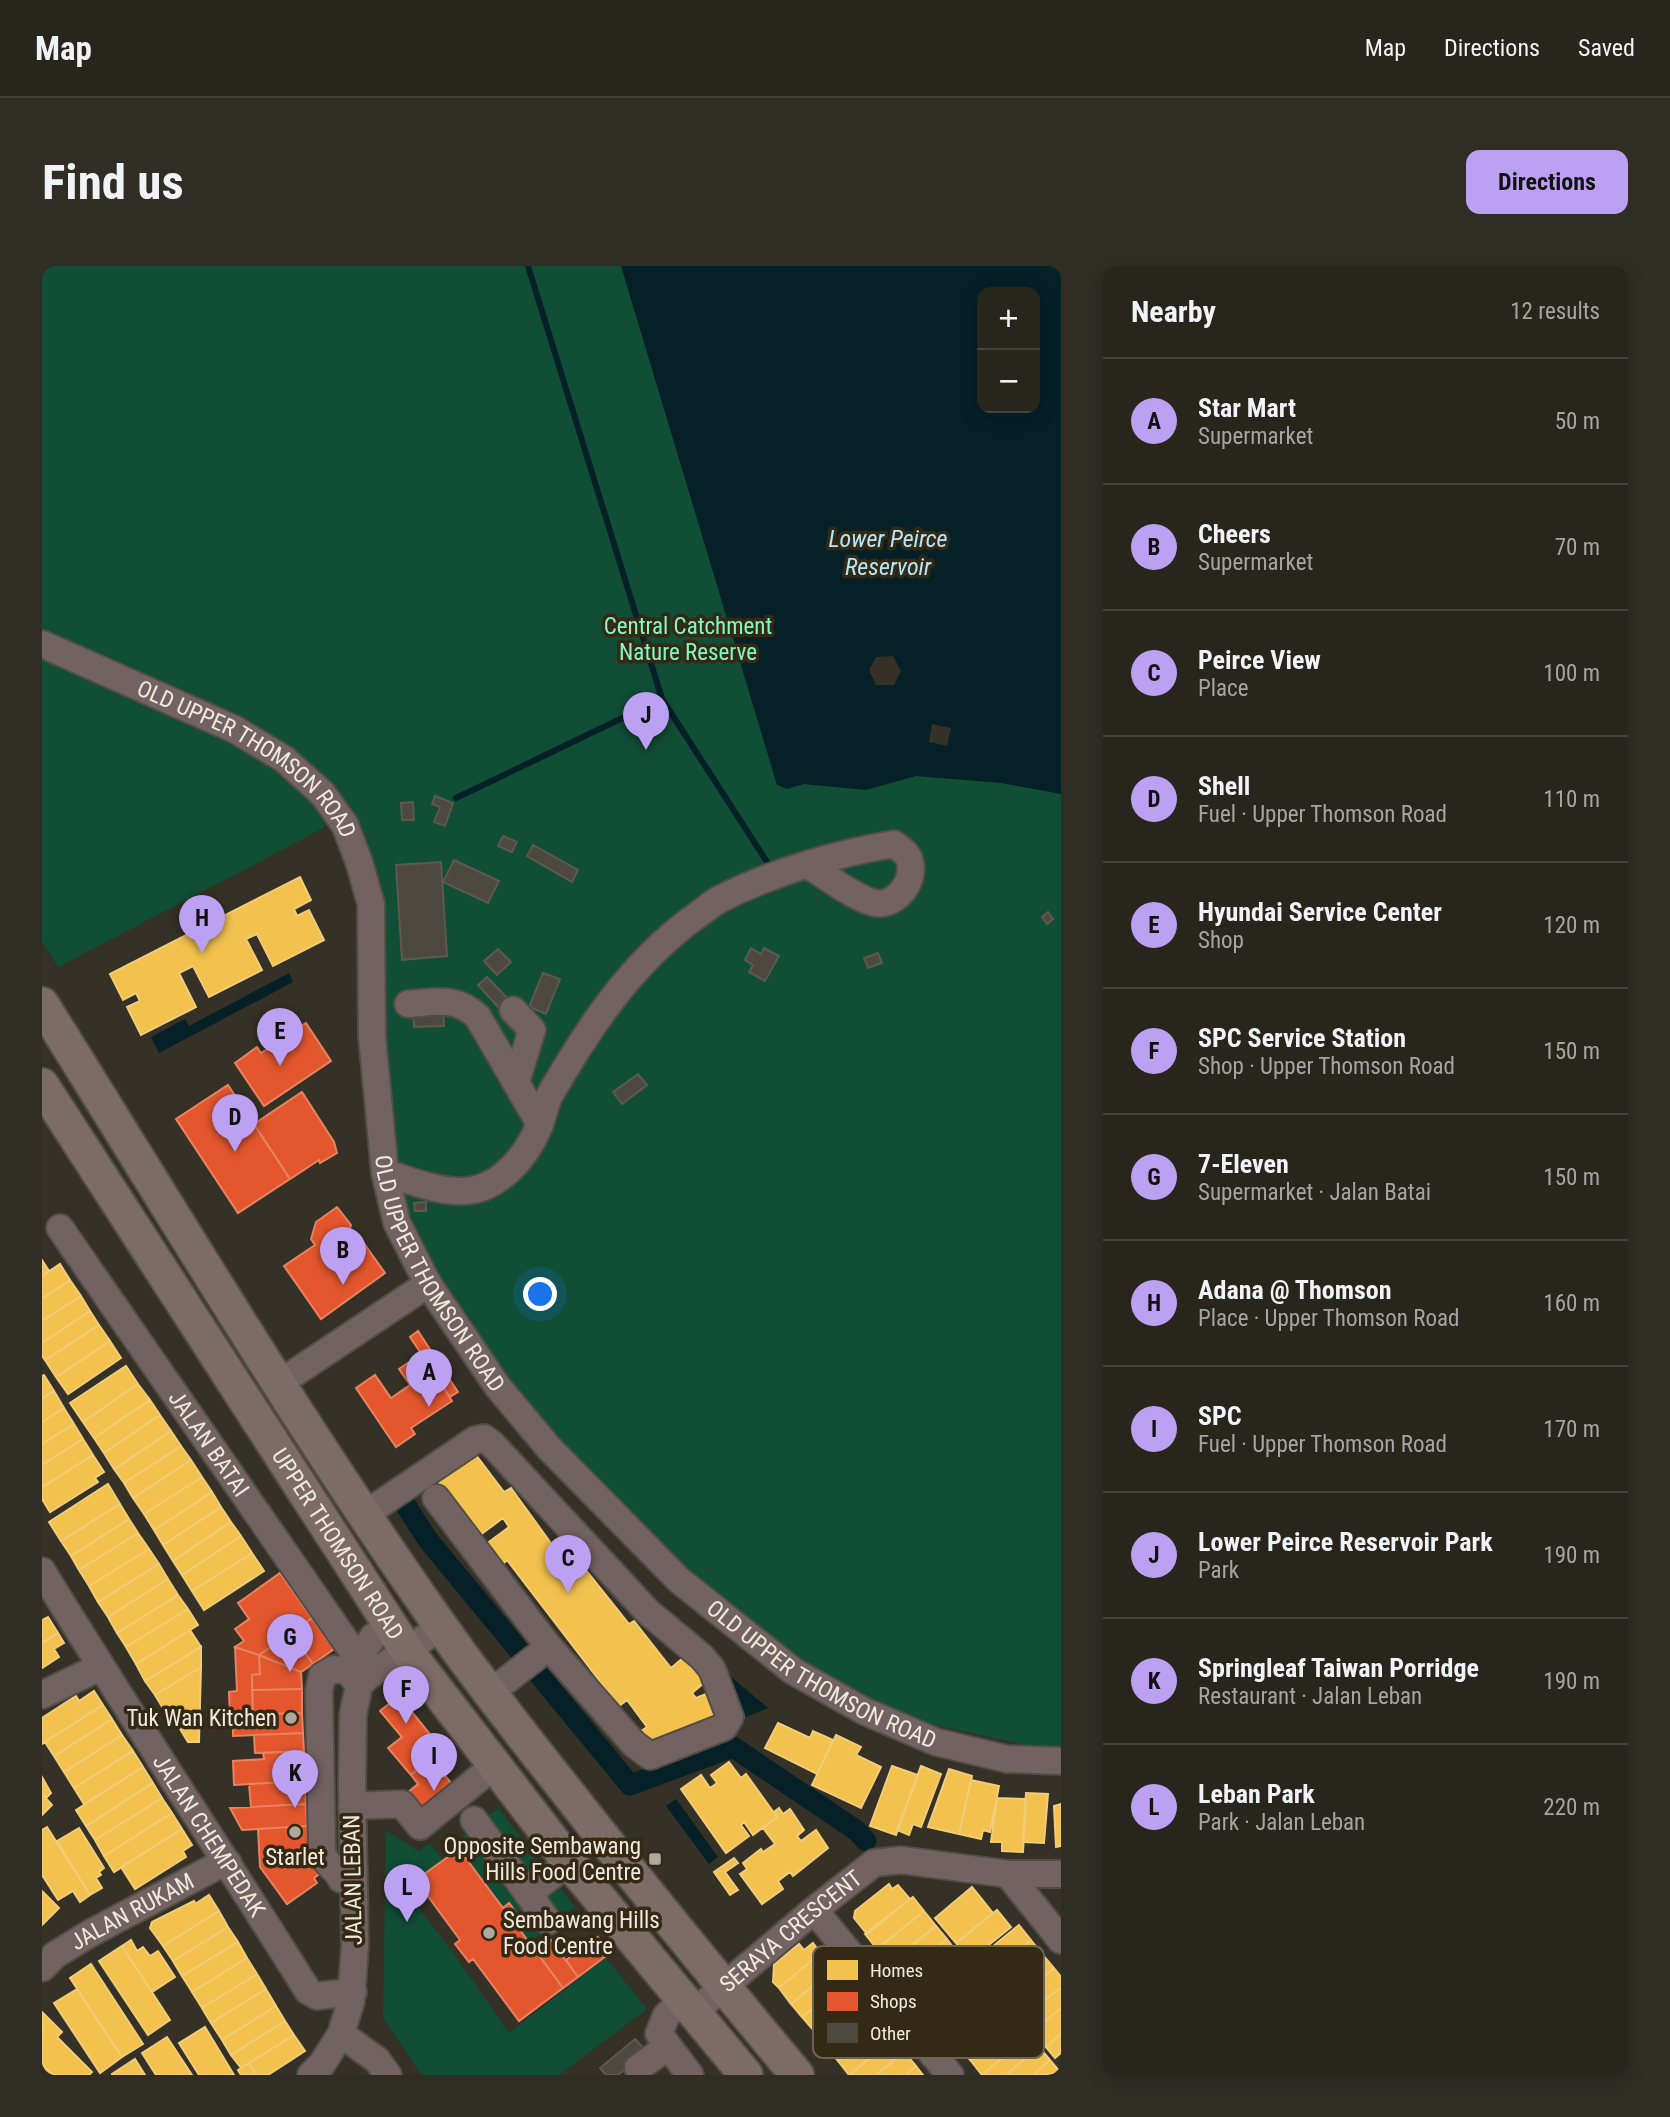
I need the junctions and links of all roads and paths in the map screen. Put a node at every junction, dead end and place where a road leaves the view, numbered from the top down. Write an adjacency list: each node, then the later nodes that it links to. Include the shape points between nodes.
1 (42, 644): 9 (street, OLD UPPER THOMSON ROAD, via 234,729 285,759 322,793 345,825 370,904 372,1036)
2 (808, 865): 8 (street, via 720,898 656,949 627,979 581,1041 545,1101)
3 (42, 1004): 12 (main road, UPPER THOMSON ROAD)
4 (408, 1004): 6 (street, via 459,1003 469,1008)
5 (527, 1019): 6 (street)
6 (516, 1082): 8 (street)
7 (42, 1084): 17 (main road, UPPER THOMSON ROAD)
8 (540, 1124): 9 (street, via 517,1162 488,1185 456,1192)
9 (385, 1173): 11 (street, OLD UPPER THOMSON ROAD, via 397,1223)
10 (60, 1228): 20 (street, JALAN BATAI)
11 (428, 1284): 12 (street); 23 (street, OLD UPPER THOMSON ROAD, via 498,1387 549,1448 679,1580 793,1671 864,1711 936,1742 1007,1759)
12 (278, 1384): 14 (main road, UPPER THOMSON ROAD)
13 (436, 1498): 18 (street)
14 (364, 1515): 16 (main road, UPPER THOMSON ROAD); 18 (street, via 484,1438 648,1612 702,1657 712,1670 730,1717 724,1727 650,1756 634,1744)
15 (42, 1571): 19 (street, JALAN CHEMPEDAK)
16 (441, 1627): 17 (street); 21 (main road, UPPER THOMSON ROAD)
17 (399, 1638): 20 (street); 24 (main road, UPPER THOMSON ROAD)
18 (549, 1647): 21 (street)
19 (100, 1667): 22 (street); 28 (street, JALAN CHEMPEDAK)
20 (361, 1674): 25 (street, JALAN LEBAN, via 354,1715); 31 (street, via 334,1669 323,1676 319,1691 321,1852 341,1879)
21 (490, 1693): 38 (main road, UPPER THOMSON ROAD)
22 (42, 1695)
23 (1061, 1761)
24 (494, 1766): 25 (street, via 420,1826 402,1804); 27 (main road, UPPER THOMSON ROAD)
25 (352, 1806): 31 (street, JALAN LEBAN)
26 (474, 1820): 32 (street)
27 (569, 1862): 32 (street); 40 (main road, UPPER THOMSON ROAD)
28 (228, 1863): 37 (street, JALAN RUKAM, via 89,1934); 39 (street, JALAN CHEMPEDAK, via 308,1990 317,1996)
29 (1008, 1874): 30 (street, SERAYA CRESCENT); 33 (street, SERAYA CRESCENT, via 924,1861 874,1863); 35 (street)
30 (1061, 1874)
31 (354, 1880): 39 (street, JALAN LEBAN)
32 (528, 1894): 34 (street)
33 (814, 1910): 36 (street); 38 (street, SERAYA CRESCENT)
34 (548, 1921)
35 (1061, 1940)
36 (844, 1946)
37 (42, 1968)
38 (723, 1986): 40 (street, SERAYA CRESCENT); 49 (main road, UPPER THOMSON ROAD)
39 (352, 1992): 41 (street, JALAN LEBAN)
40 (688, 2007): 42 (street, SERAYA CRESCENT, via 666,2016 659,2034); 45 (main road, UPPER THOMSON ROAD)
41 (341, 2034): 46 (street, JALAN LEBAN); 47 (street, via 377,2060)
42 (667, 2047): 44 (street); 48 (street)
43 (936, 2058): 50 (street)
44 (638, 2068)
45 (737, 2072)
46 (311, 2075)
47 (388, 2075)
48 (690, 2075)
49 (797, 2075)
50 (950, 2075)

